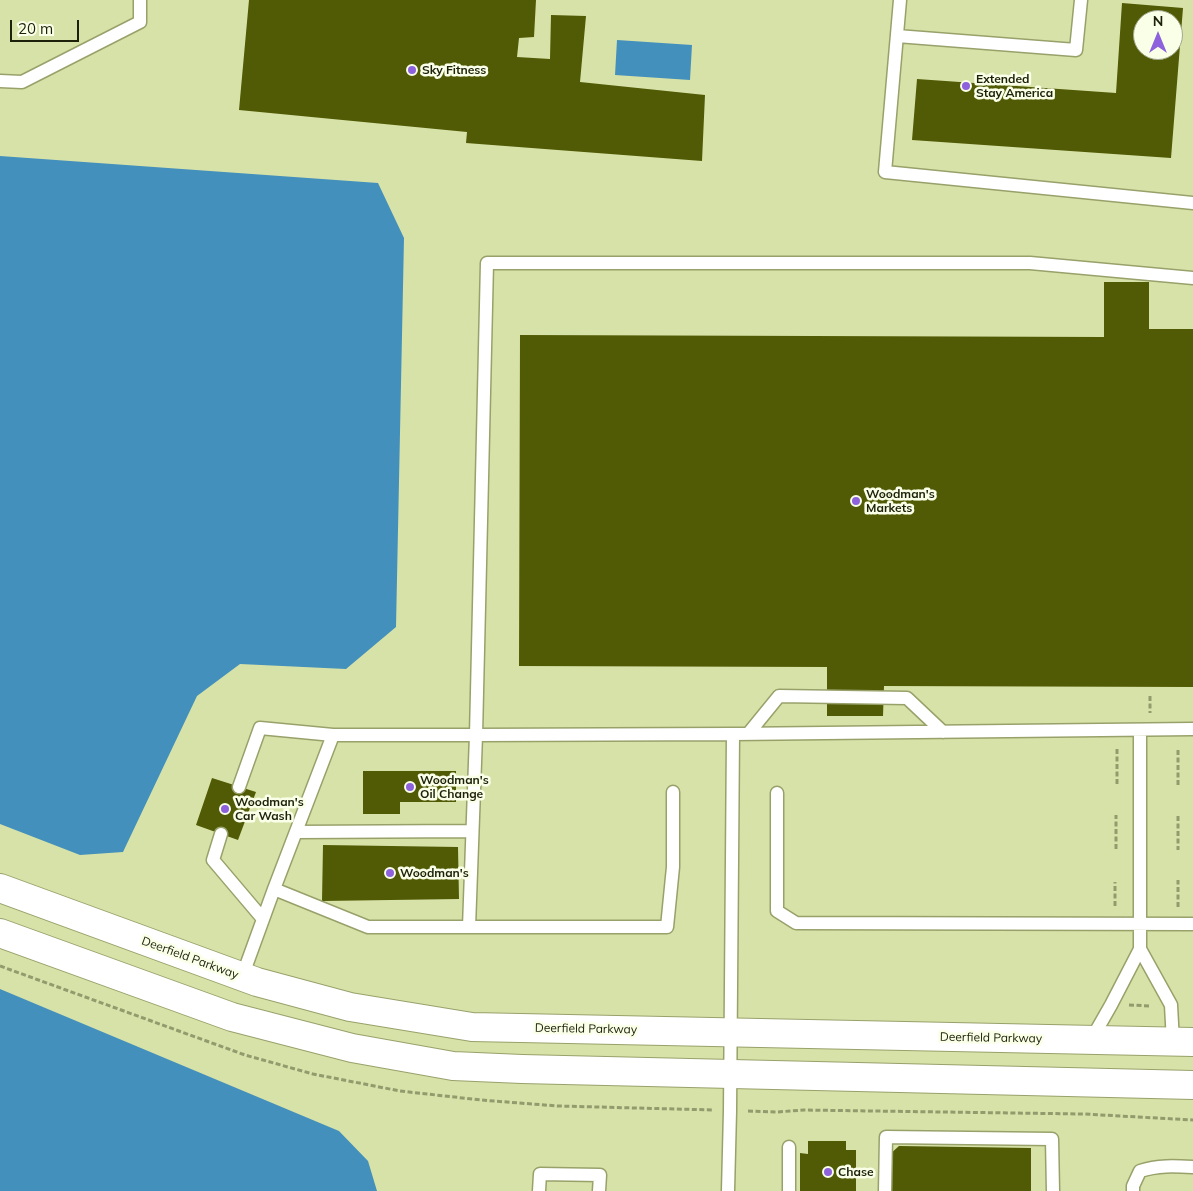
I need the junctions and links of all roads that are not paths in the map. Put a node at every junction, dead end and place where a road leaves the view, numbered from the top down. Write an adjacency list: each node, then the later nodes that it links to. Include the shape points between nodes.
1 (140, 0): 5 (lane, via 140,22 22,82)
2 (900, 0): 4 (lane)
3 (1081, 0): 4 (lane, via 1076,50)
4 (897, 36): 6 (lane, via 886,172)
5 (0, 81)
6 (1193, 203)
7 (1193, 278): 14 (lane, via 1030,263 487,263)
8 (1193, 729): 9 (lane)
9 (1140, 730): 10 (lane); 24 (lane)
10 (943, 732): 12 (lane); 12 (lane, via 907,698 779,696)
11 (732, 734): 12 (lane); 14 (lane); 30 (lane)
12 (748, 734)
13 (333, 735): 14 (lane); 15 (lane, via 260,728); 19 (lane)
14 (476, 735): 18 (lane)
15 (239, 787)
16 (673, 792): 26 (lane, via 673,866 667,926)
17 (778, 793): 24 (lane, via 777,911 796,924)
18 (472, 831): 19 (lane); 26 (lane)
19 (296, 832): 22 (lane)
20 (221, 834): 23 (lane, via 214,860)
21 (0, 888): 29 (main road, Deerfield Parkway)
22 (274, 890): 23 (lane); 26 (lane, via 368,927)
23 (263, 919): 29 (lane)
24 (1140, 924): 25 (lane); 28 (lane)
25 (1193, 924)
26 (469, 927)
27 (0, 933): 33 (main road, via 232,1017 352,1048 452,1066)
28 (1140, 949): 31 (lane); 32 (lane, via 1171,1005)
29 (242, 977): 30 (main road, Deerfield Parkway, via 350,1007 472,1027)
30 (730, 1032): 31 (main road, Deerfield Parkway); 33 (lane)
31 (1091, 1040): 32 (main road, Deerfield Parkway)
32 (1183, 1042)
33 (730, 1074): 34 (main road); 39 (lane)
34 (1193, 1085)
35 (789, 1147): 40 (lane)
36 (1193, 1167): 43 (lane, via 1166,1166 1140,1171)
37 (540, 1191): 38 (lane, via 540,1174 600,1175)
38 (600, 1191)
39 (728, 1191)
40 (788, 1191)
41 (885, 1191): 42 (lane, via 886,1138 1052,1139)
42 (1053, 1191)
43 (1132, 1191)

